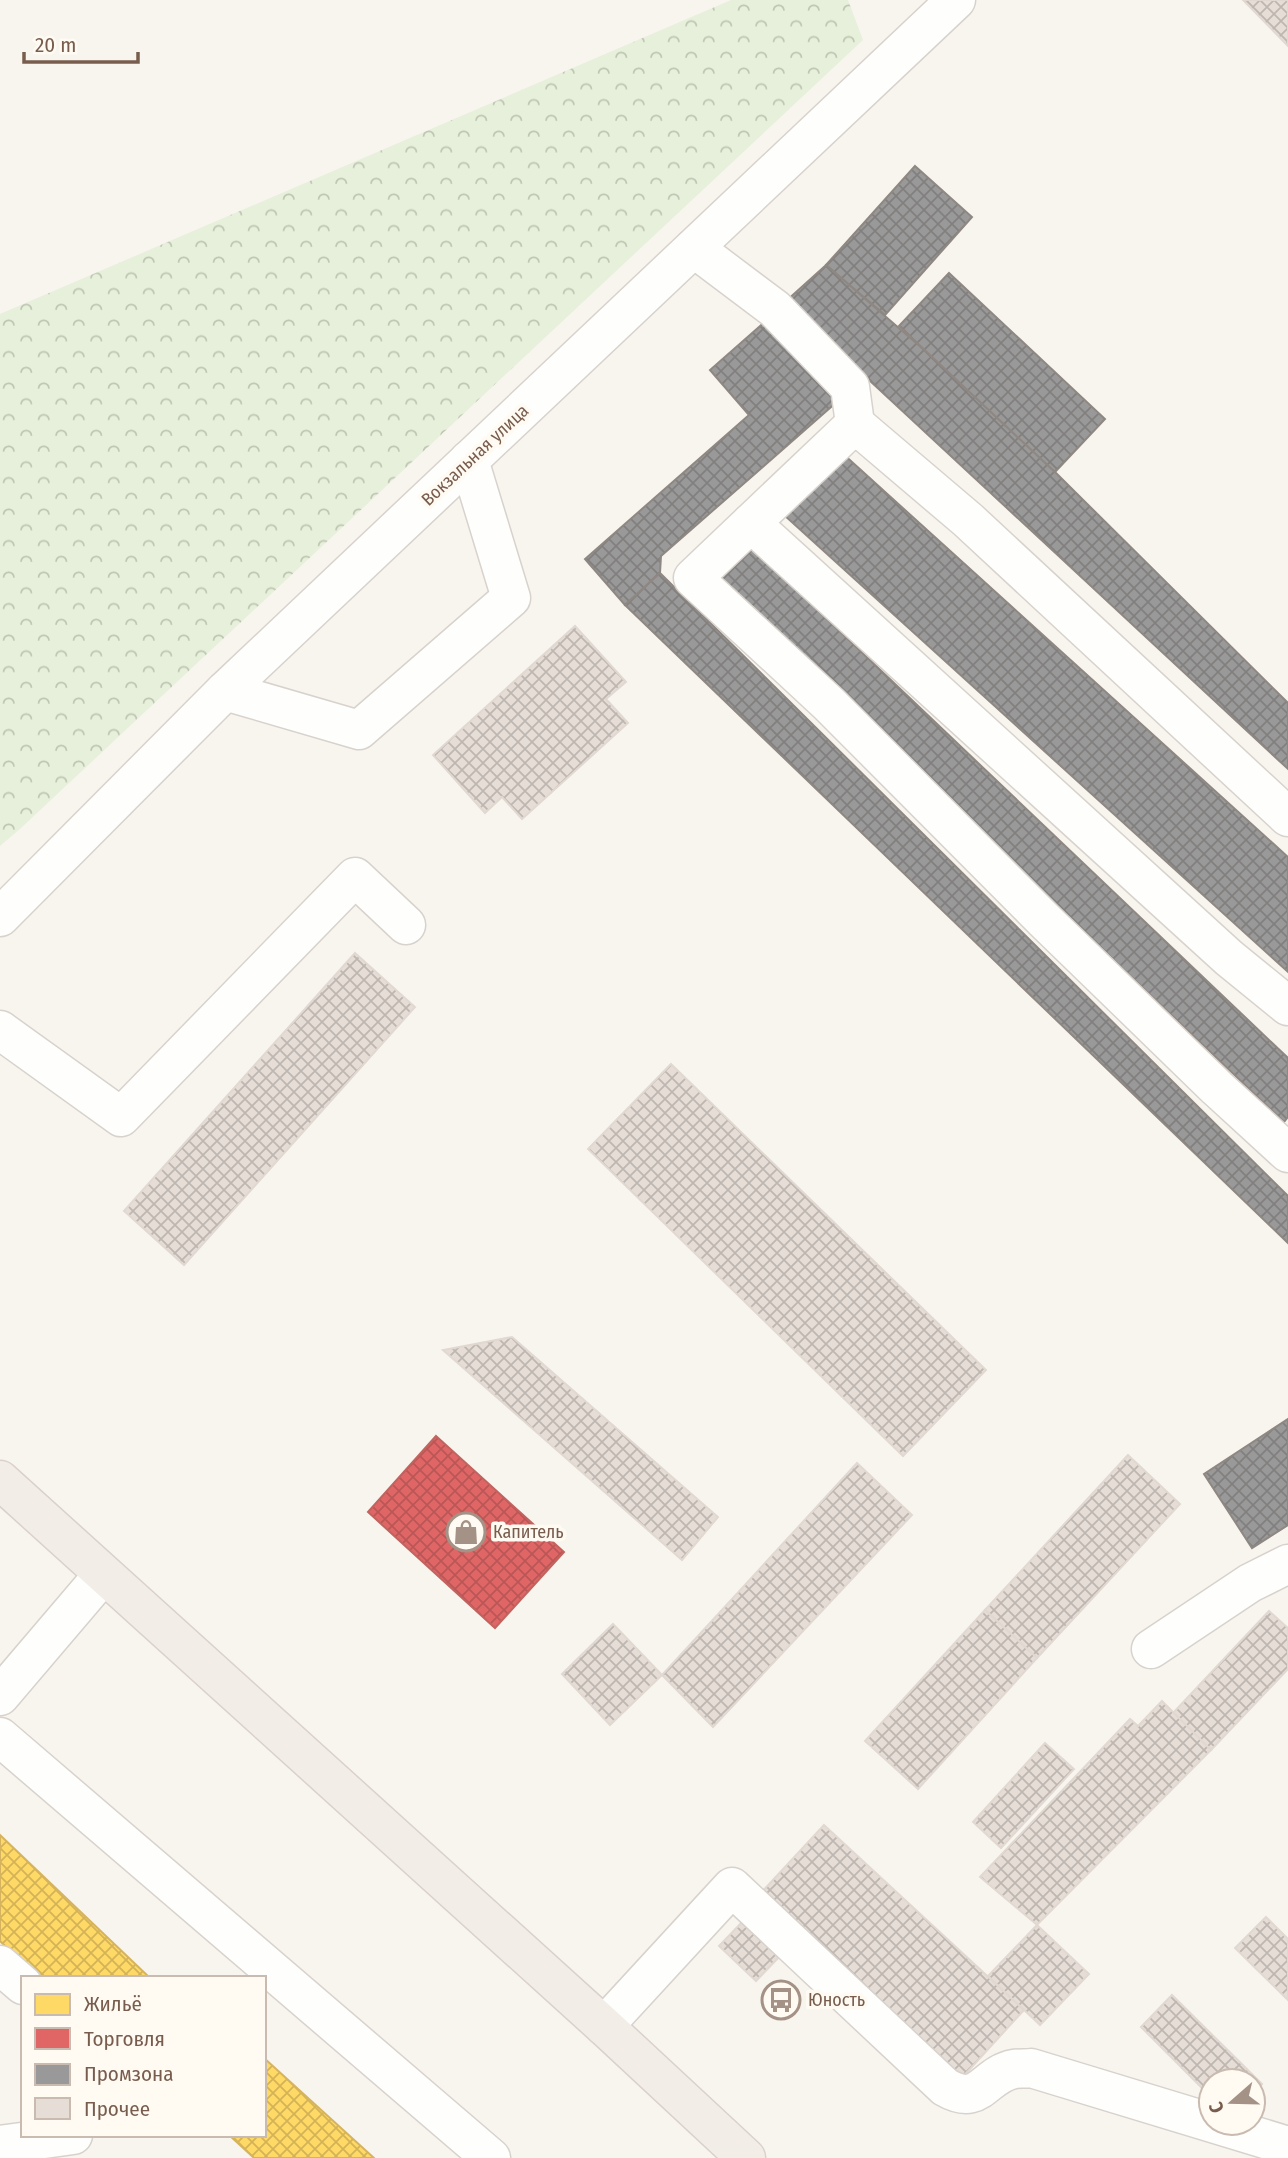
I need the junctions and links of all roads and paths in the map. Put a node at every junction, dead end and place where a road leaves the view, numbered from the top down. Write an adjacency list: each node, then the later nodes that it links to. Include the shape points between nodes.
1 (956, 0): 2 (street, Вокзальная улица)
2 (694, 248): 3 (street, via 775,309 850,387); 4 (street, Вокзальная улица)
3 (855, 424): 5 (street); 7 (street, via 968,520)
4 (469, 460): 6 (street, Вокзальная улица); 6 (street, via 510,598 359,730)
5 (751, 523): 10 (street); 12 (street, via 693,578)
6 (225, 691): 8 (street, Вокзальная улица)
7 (1288, 817)
8 (0, 917)
9 (407, 925): 11 (street, via 355,877 121,1116)
10 (1288, 1006)
11 (0, 1030)
12 (1288, 1153)
13 (0, 1480): 15 (main road)
14 (1288, 1564): 16 (street, via 1250,1583)
15 (103, 1574): 17 (street); 22 (main road)
16 (1151, 1649)
17 (0, 1696)
18 (0, 1737): 20 (street)
19 (0, 1965): 21 (street)
20 (263, 1972): 26 (street)
21 (21, 1983)
22 (604, 2026): 25 (street, via 732,1887 958,2095 970,2095 1013,2069 1031,2068); 27 (main road)
23 (58, 2137): 24 (street)
24 (0, 2145)
25 (1288, 2146)
26 (491, 2158)
27 (746, 2158)

